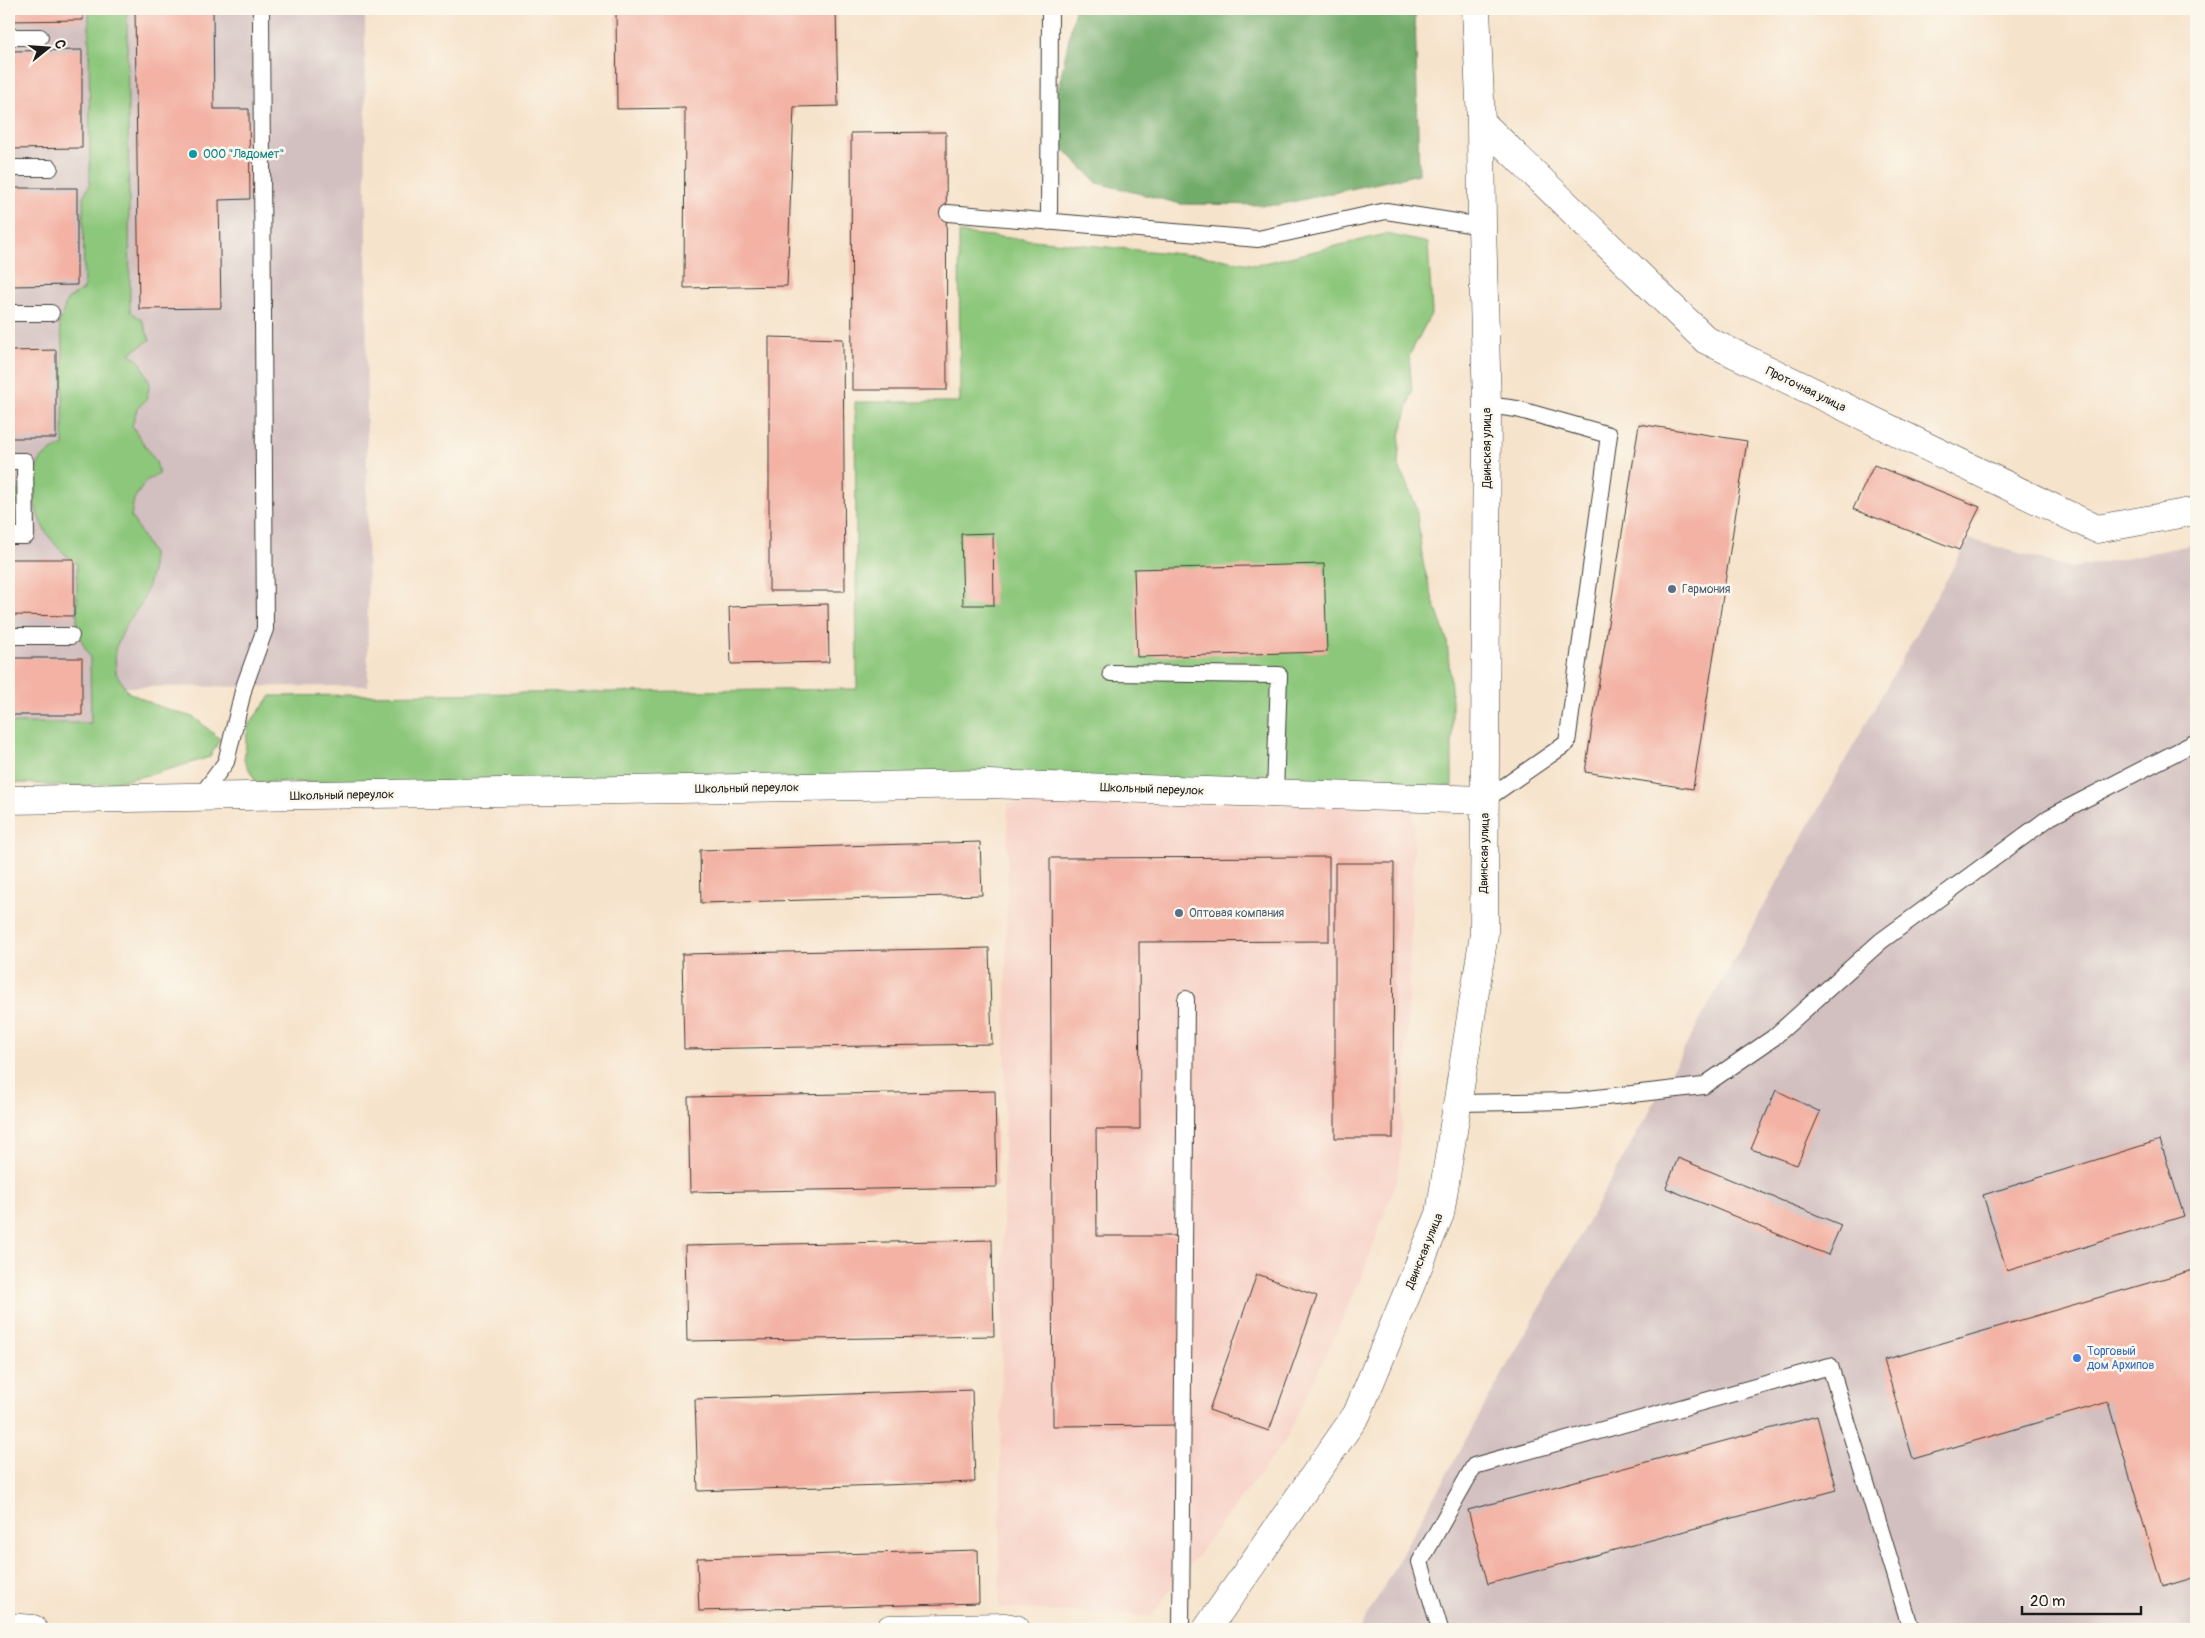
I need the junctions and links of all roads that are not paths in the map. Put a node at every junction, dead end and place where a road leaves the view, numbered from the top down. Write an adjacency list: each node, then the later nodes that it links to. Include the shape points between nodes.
1 (261, 9): 23 (lane, via 265,629 244,687 226,762)
2 (1050, 9): 10 (lane)
3 (1476, 9): 6 (street, Двинская улица)
4 (9, 37): 5 (lane)
5 (40, 37)
6 (1481, 122): 11 (street, Двинская улица); 16 (street, Проточная улица, via 1706,340 2097,529)
7 (9, 168): 8 (lane)
8 (50, 168)
9 (948, 213): 10 (lane)
10 (1049, 222): 11 (lane, via 1258,239 1386,211)
11 (1482, 226): 14 (street, Двинская улица)
12 (51, 313): 13 (lane)
13 (9, 314)
14 (1487, 406): 25 (street, Двинская улица); 25 (lane, via 1517,408 1609,435 1567,743)
15 (9, 461): 17 (lane, via 25,461 26,536)
16 (2196, 511)
17 (9, 536)
18 (9, 636): 19 (lane)
19 (71, 636)
20 (1111, 673): 22 (lane, via 1280,675)
21 (2196, 742): 27 (lane, via 2050,817 1881,941 1773,1038 1703,1086 1570,1101)
22 (1275, 793): 23 (street, Школьный переулок, via 988,784); 25 (street, Школьный переулок)
23 (200, 797): 24 (street, Школьный переулок)
24 (9, 800)
25 (1485, 800): 27 (street, Двинская улица, via 1484,934)
26 (1186, 999): 32 (lane)
27 (1457, 1103): 33 (street, Двинская улица, via 1440,1214 1357,1414)
28 (9, 1627): 29 (street)
29 (33, 1629)
30 (890, 1629): 31 (street)
31 (1016, 1629)
32 (1181, 1629)
33 (1206, 1629)
34 (1440, 1629): 35 (lane, via 1420,1562 1474,1466 1830,1366)
35 (1911, 1629)

